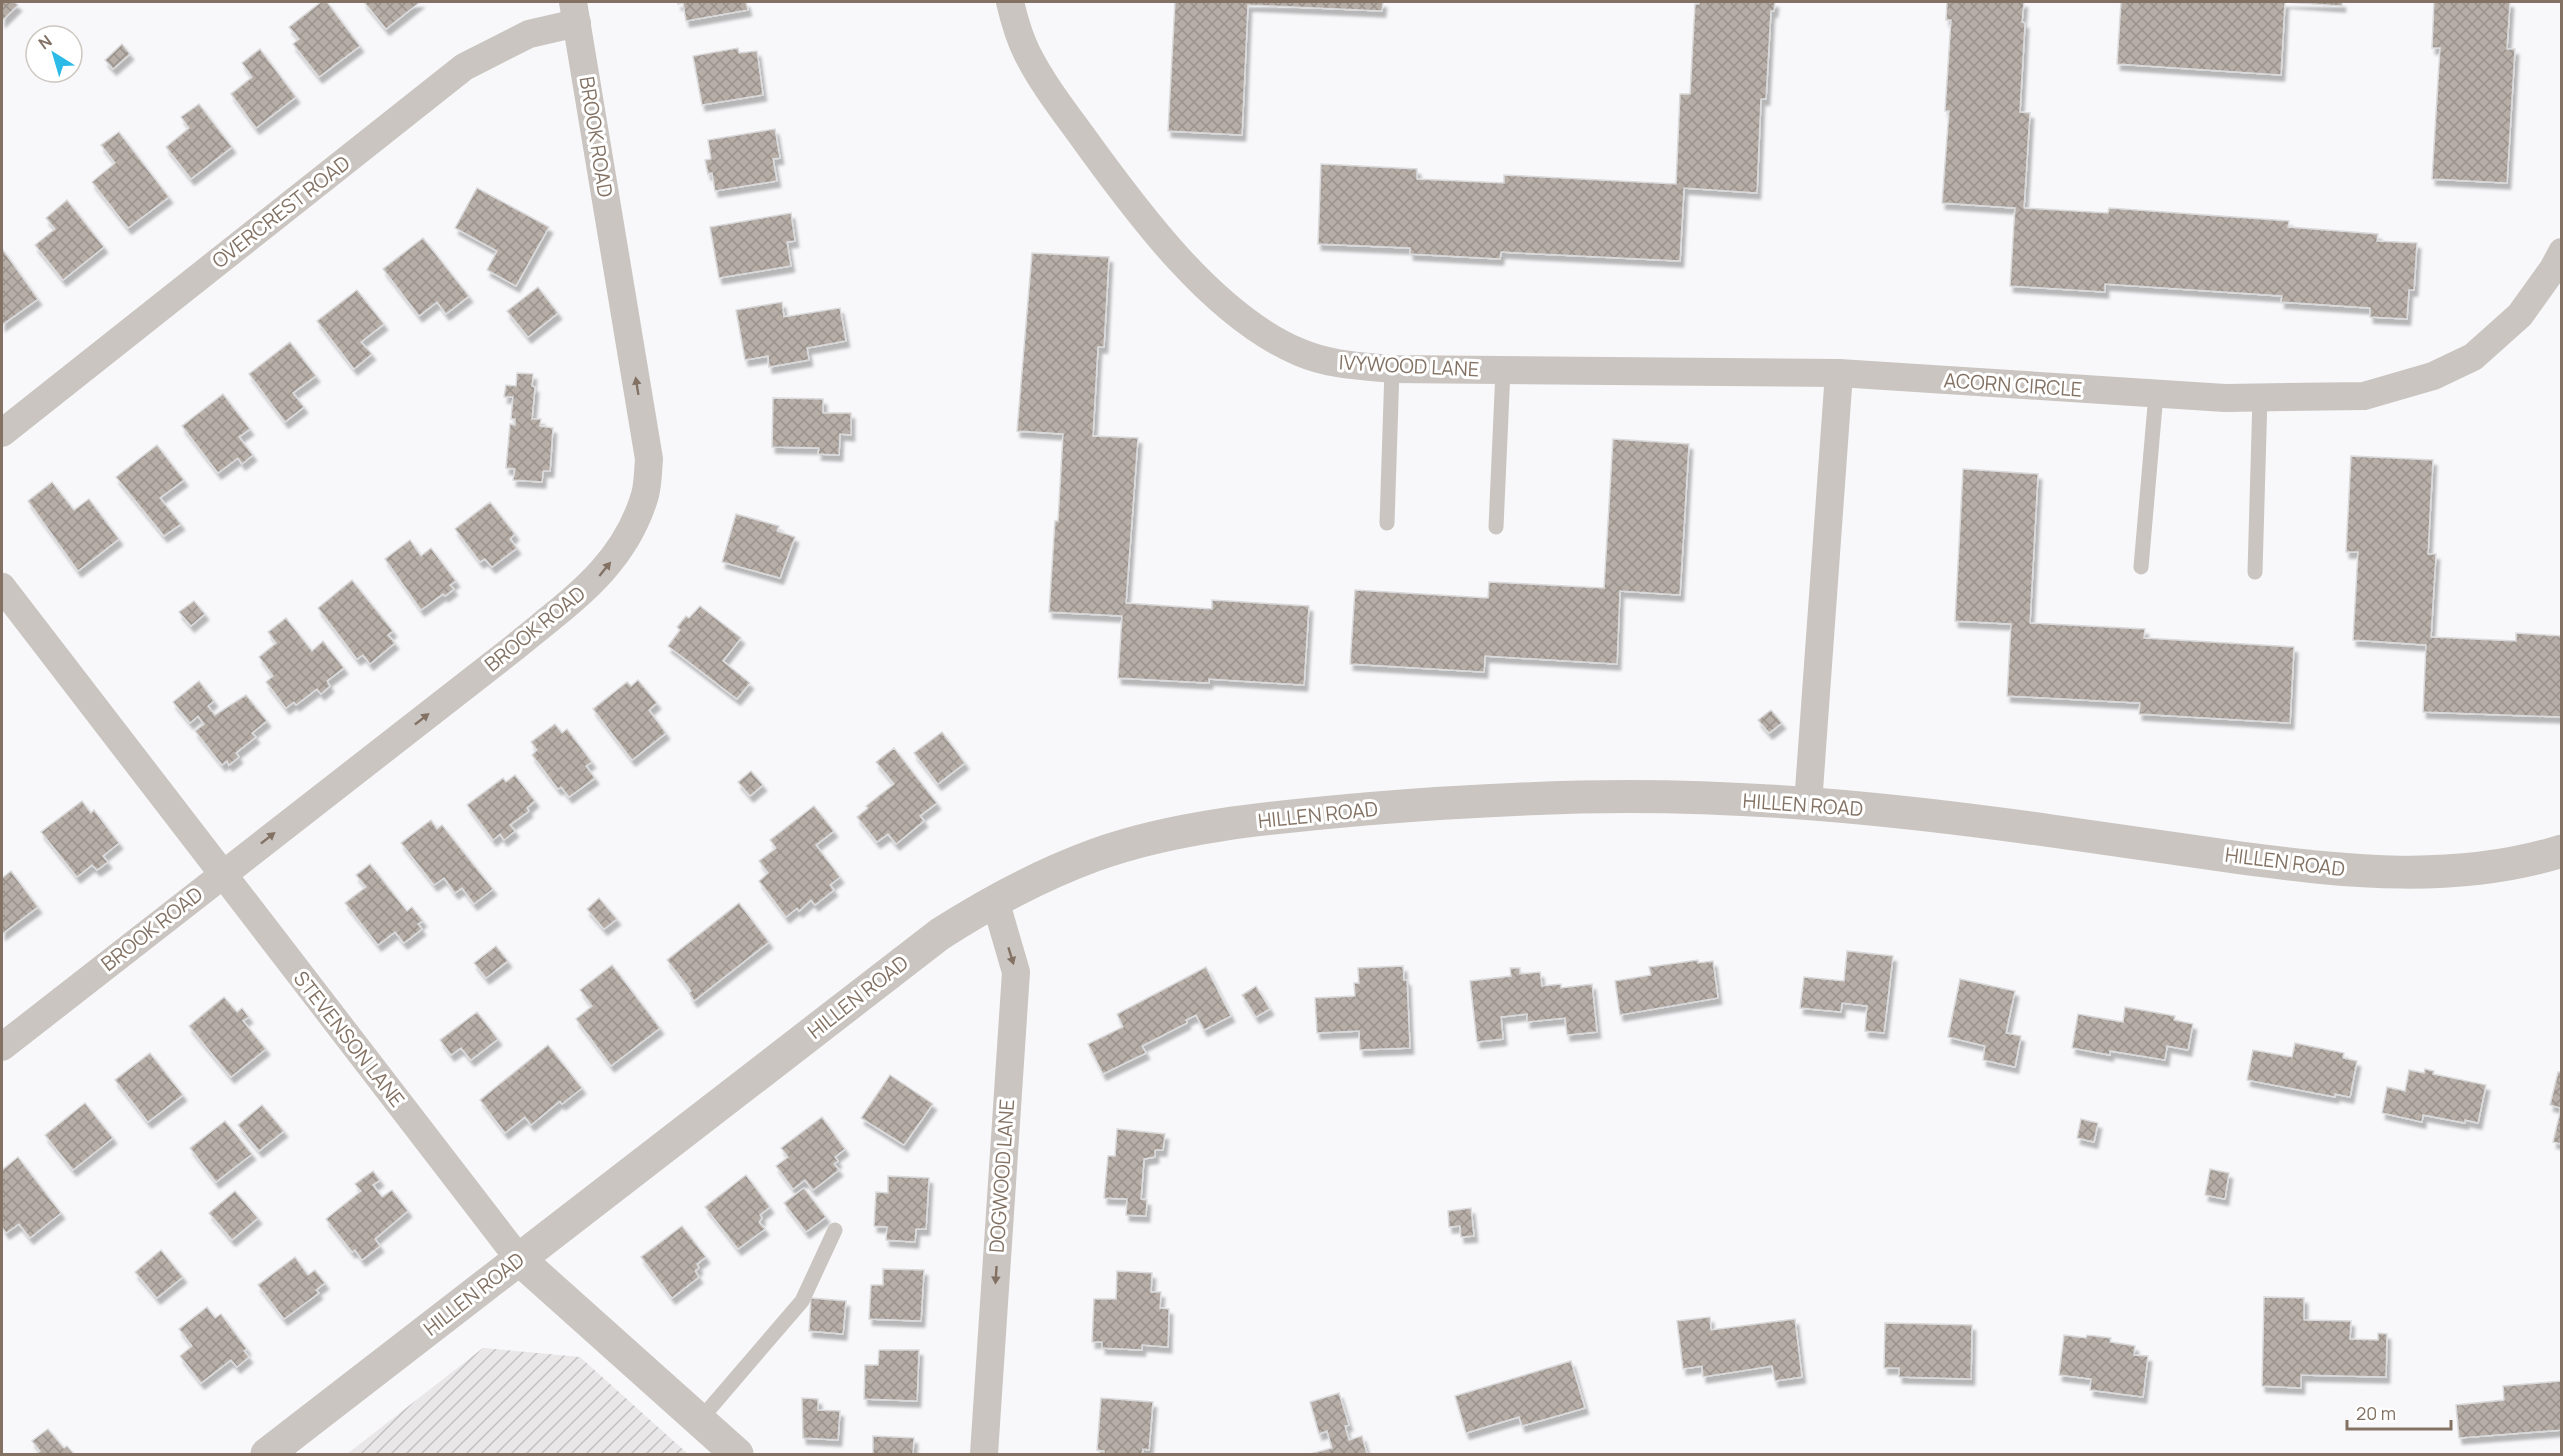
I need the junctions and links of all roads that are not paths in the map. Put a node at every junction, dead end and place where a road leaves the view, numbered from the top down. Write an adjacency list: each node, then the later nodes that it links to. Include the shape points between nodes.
1 (1010, 2): 4 (street, IVYWOOD LANE, via 1028,54 1052,93 1129,199 1207,288 1251,325 1298,352 1333,363)
2 (575, 12): 9 (street, OVERCREST ROAD, via 464,67); 17 (street, BROOK ROAD, one-way to 2, via 515,647 596,579 625,544 637,516 645,494 649,459)
3 (2562, 252): 8 (street, ACORN CIRCLE, via 2520,315 2473,357 2433,376 2364,396)
4 (1392, 369): 5 (street, IVYWOOD LANE); 10 (lane)
5 (1503, 370): 6 (street, IVYWOOD LANE); 11 (lane)
6 (1839, 373): 7 (street, ACORN CIRCLE); 15 (street)
7 (2156, 394): 8 (street, ACORN CIRCLE); 12 (lane)
8 (2260, 397): 13 (lane)
9 (2, 433)
10 (1387, 524)
11 (1496, 527)
12 (2141, 567)
13 (2255, 572)
14 (2, 587): 17 (street, STEVENSON LANE)
15 (1808, 804): 16 (street, HILLEN ROAD, via 1948,816 2325,869 2410,874 2489,868); 18 (street, HILLEN ROAD, via 1583,797 1319,813 1162,837 1100,854 1039,877)
16 (2562, 851)
17 (222, 874): 19 (street, BROOK ROAD); 21 (street, STEVENSON LANE)
18 (995, 900): 21 (street, HILLEN ROAD, via 940,934); 25 (street, DOGWOOD LANE, one-way to 25, via 1016,972)
19 (2, 1047)
20 (835, 1230): 22 (lane, via 802,1301)
21 (519, 1259): 22 (street, STEVENSON LANE); 23 (street, HILLEN ROAD)
22 (699, 1421): 24 (street, STEVENSON LANE)
23 (267, 1455)
24 (737, 1455)
25 (984, 1455)

